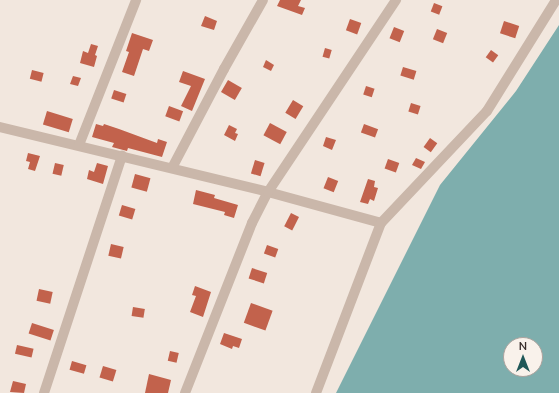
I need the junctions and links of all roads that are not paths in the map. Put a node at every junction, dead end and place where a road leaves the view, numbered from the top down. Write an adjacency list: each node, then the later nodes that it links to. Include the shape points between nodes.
1 (136, 0): 6 (street)
2 (263, 0): 8 (street)
3 (396, 0): 9 (street)
4 (556, 0): 10 (street, via 487,111)
5 (0, 127): 6 (street)
6 (79, 145): 7 (street)
7 (122, 156): 8 (street); 11 (street)
8 (172, 168): 9 (street)
9 (268, 192): 10 (street); 12 (street, via 252,223)
10 (381, 223): 13 (street)
11 (44, 393)
12 (184, 393)
13 (316, 393)

